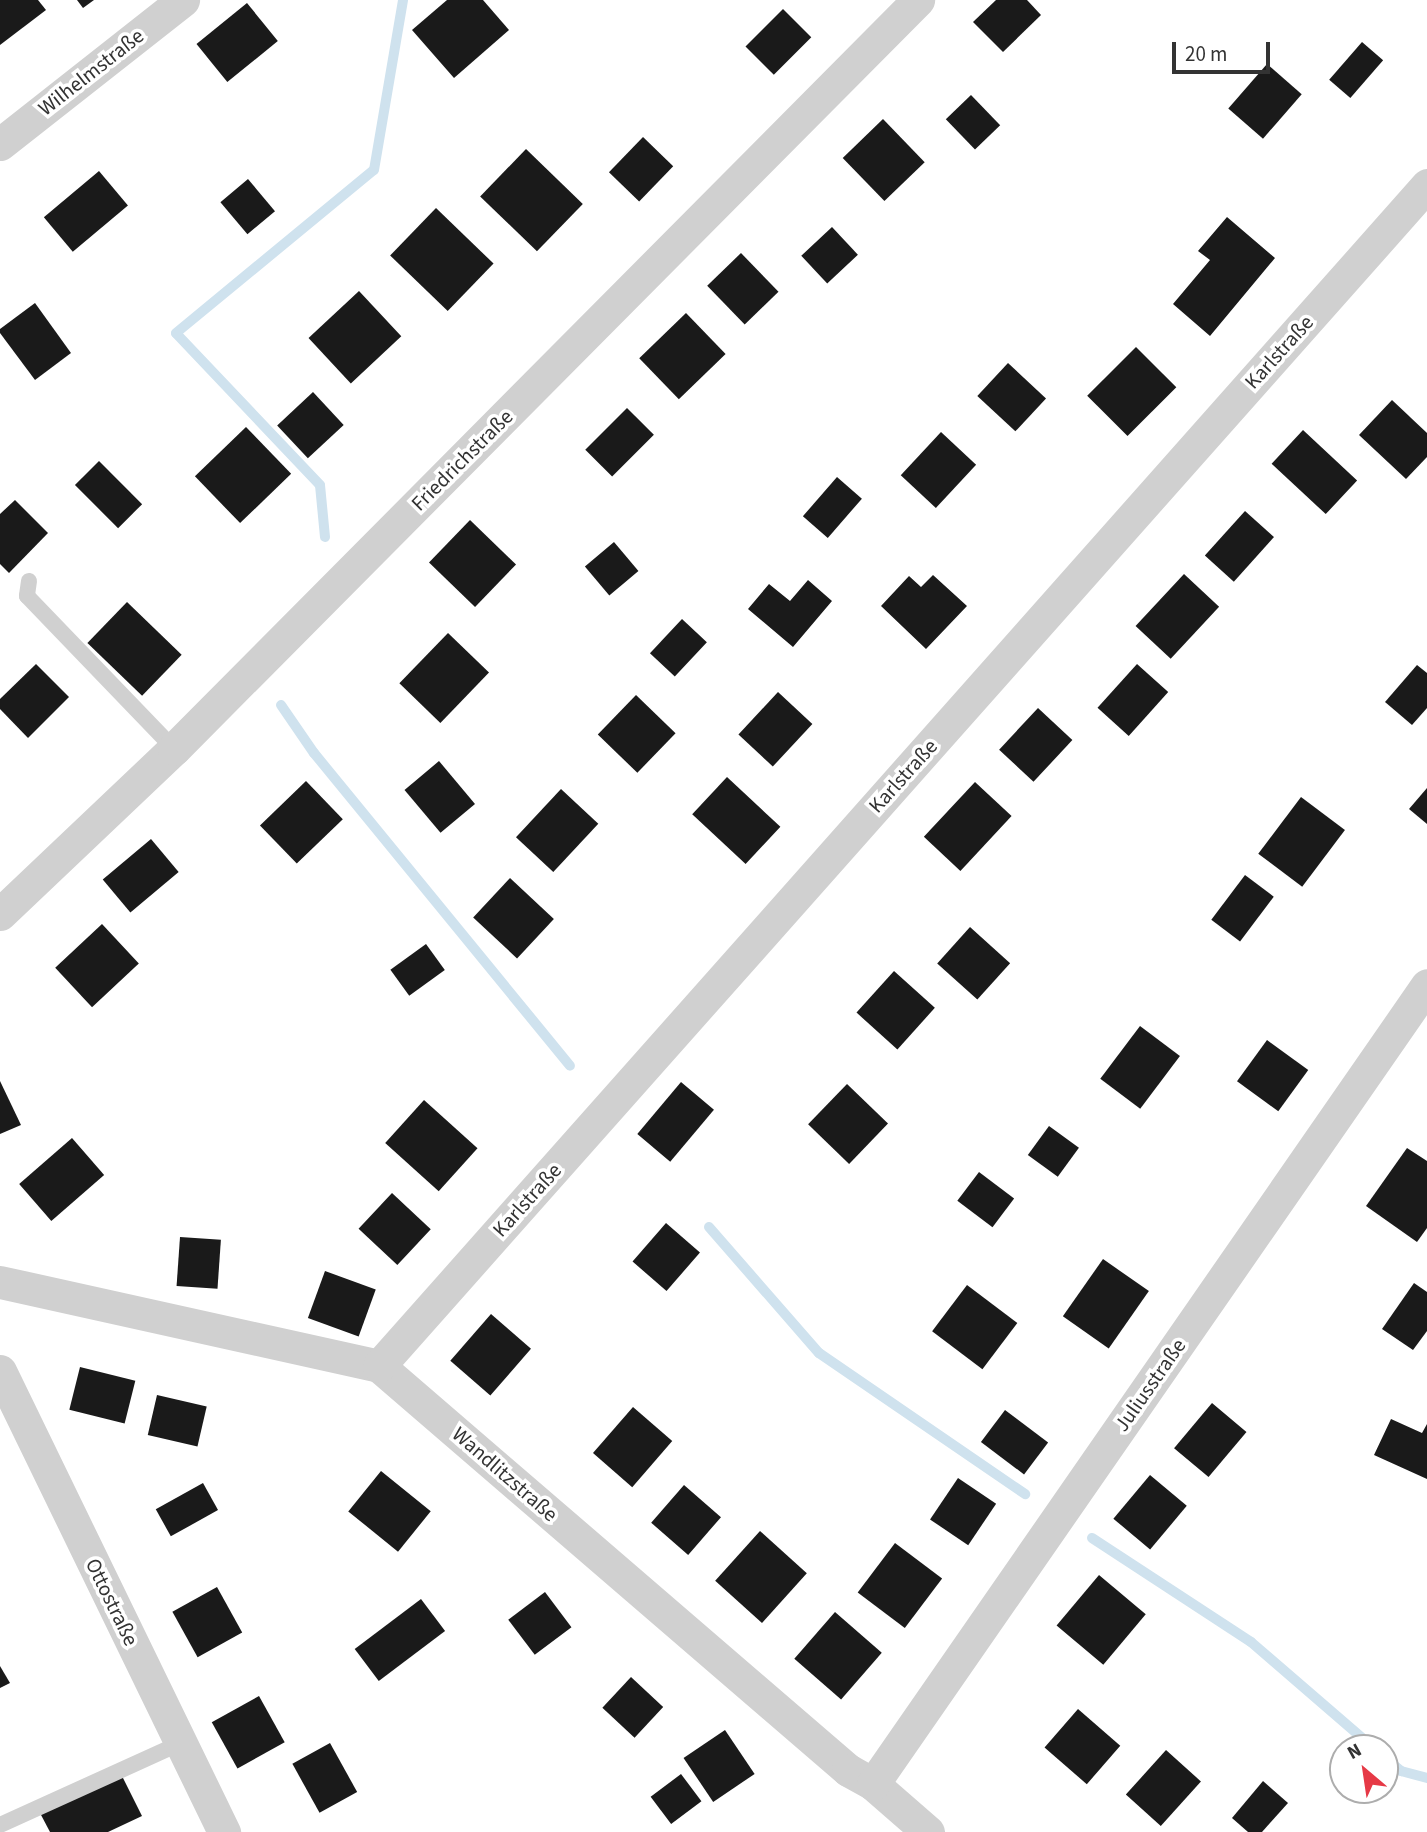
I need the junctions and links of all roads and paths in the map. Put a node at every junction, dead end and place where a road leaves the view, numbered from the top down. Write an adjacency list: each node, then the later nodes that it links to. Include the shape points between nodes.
1 (183, 0): 3 (street, Wilhelmstraße)
2 (918, 0): 6 (street, Friedrichstraße)
3 (0, 144)
4 (1427, 185): 10 (street, Karlstraße)
5 (29, 581): 6 (lane, via 27,596)
6 (174, 749): 7 (street, Friedrichstraße)
7 (0, 914)
8 (1427, 985): 13 (street, Juliusstraße)
9 (0, 1282): 10 (street, Wandlitzstraße)
10 (379, 1366): 13 (street, Wandlitzstraße, via 848,1770)
11 (0, 1371): 12 (street, Ottostraße)
12 (181, 1743): 14 (lane); 15 (street, Ottostraße)
13 (873, 1784): 16 (street, Wandlitzstraße)
14 (0, 1825)
15 (224, 1832)
16 (928, 1832)

